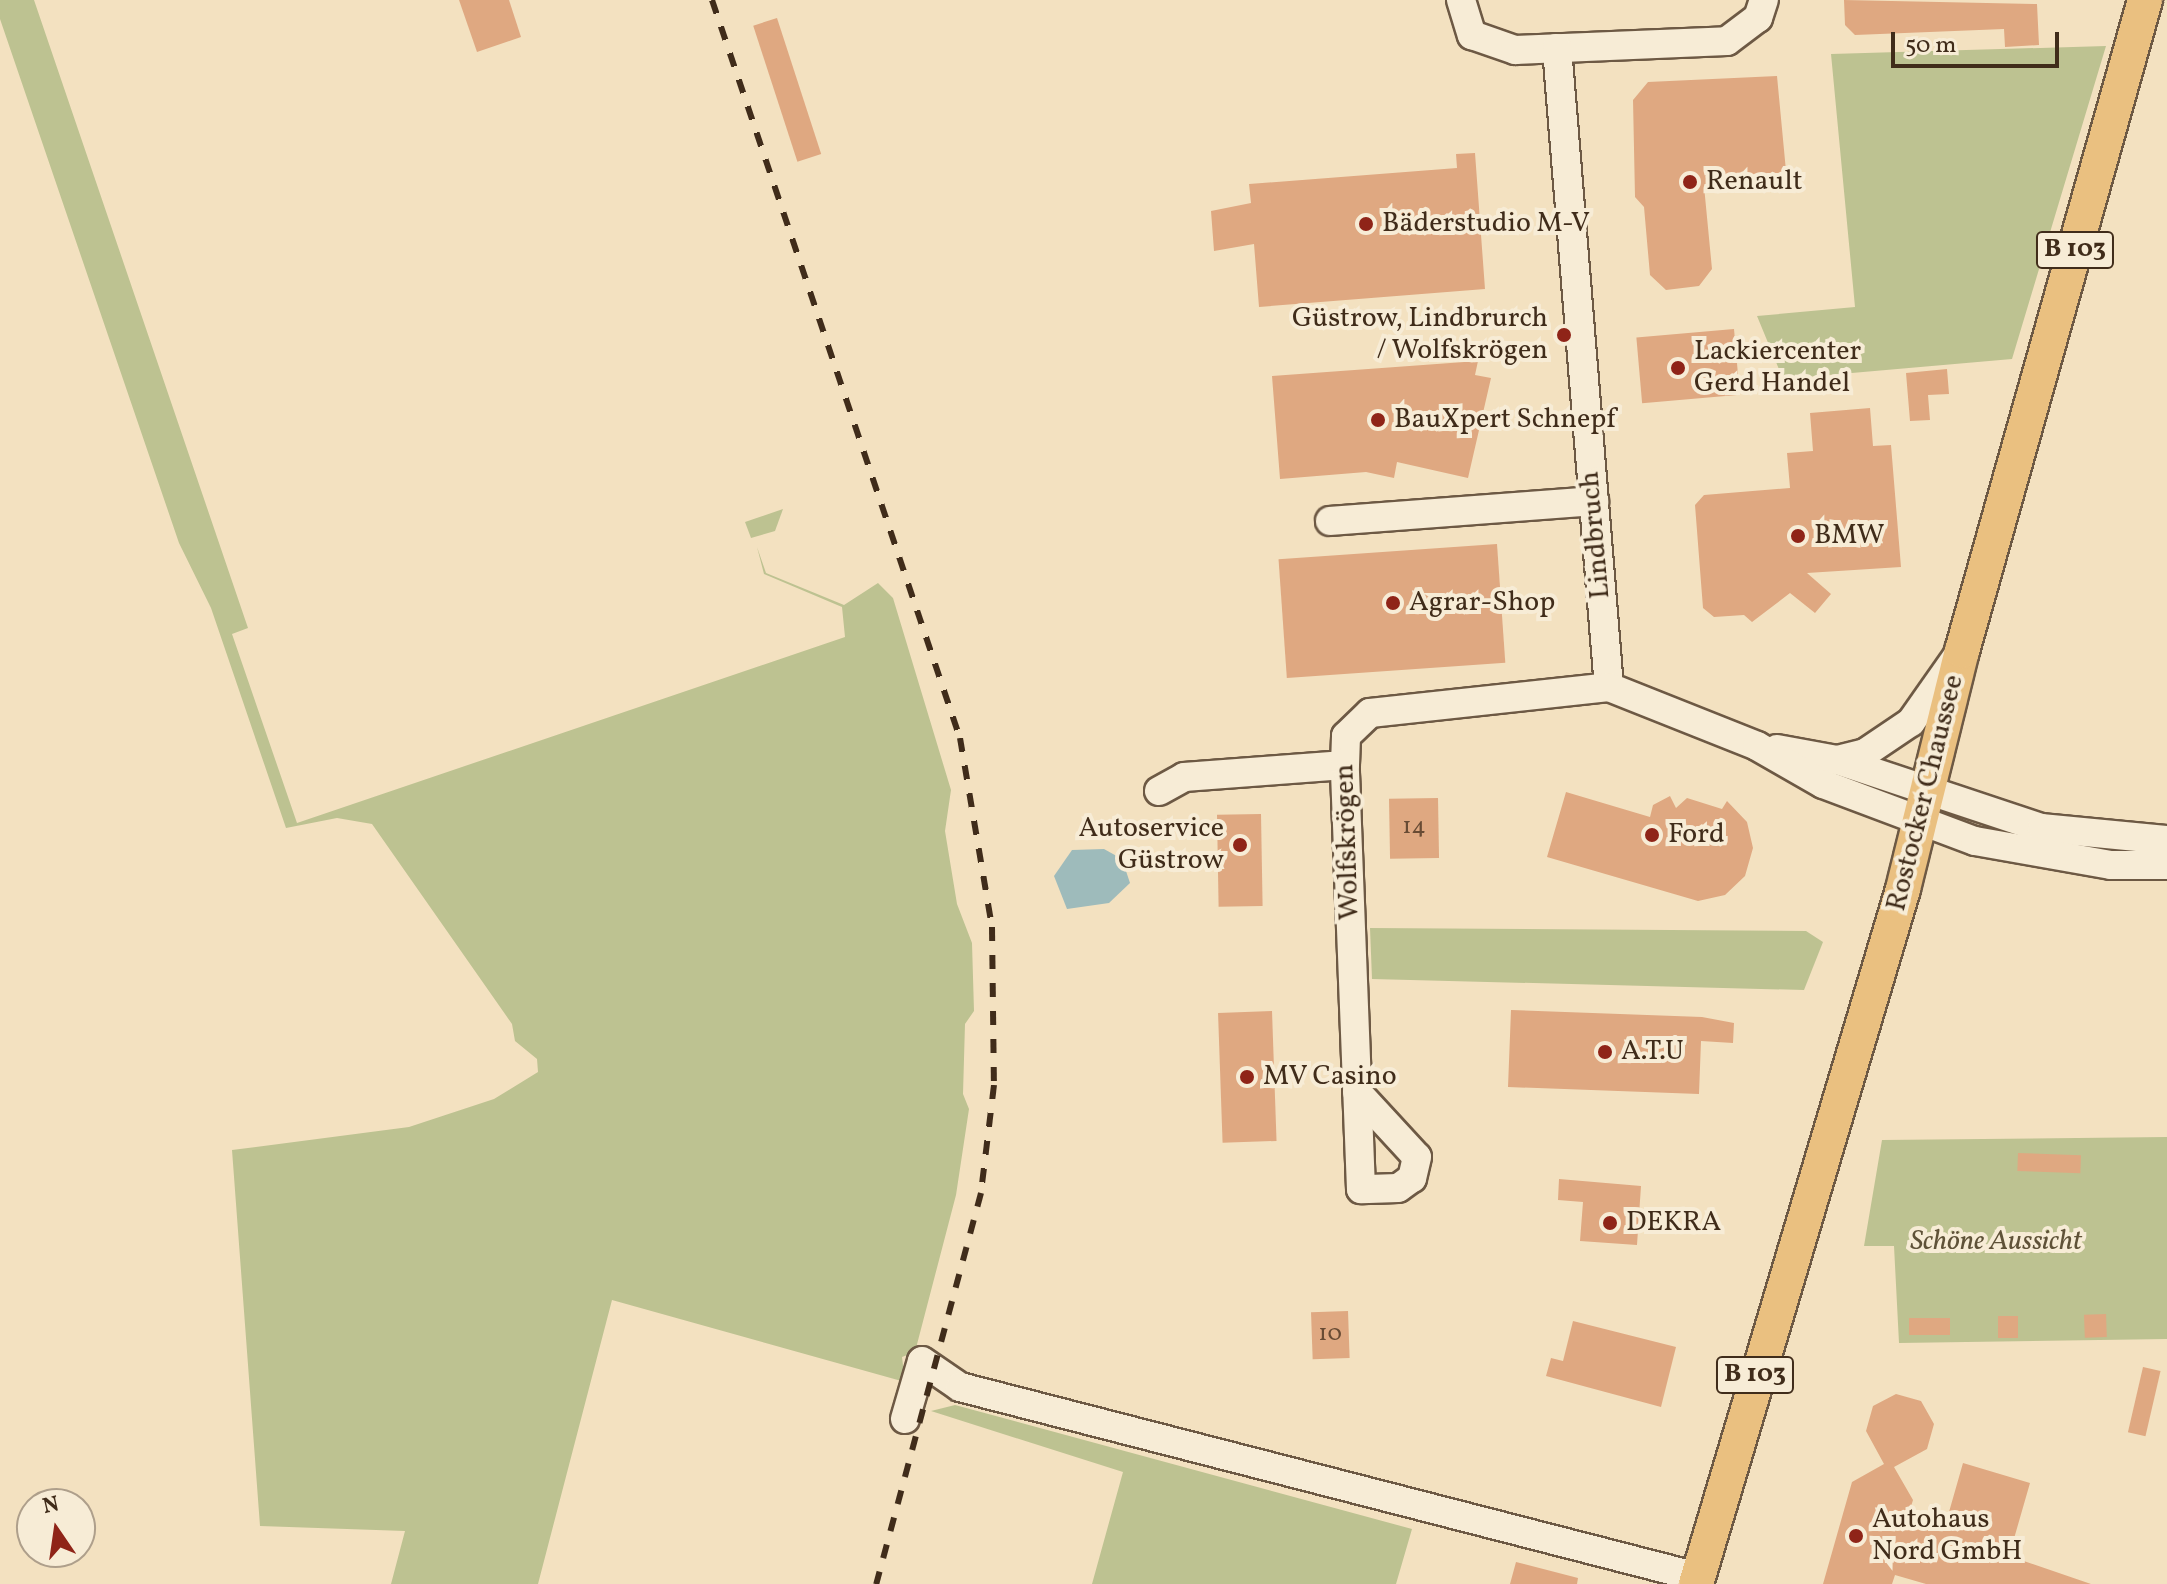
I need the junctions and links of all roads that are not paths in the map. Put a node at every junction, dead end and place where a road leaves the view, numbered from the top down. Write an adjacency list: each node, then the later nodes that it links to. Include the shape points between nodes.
1 (1461, 0): 4 (street, via 1472,35 1493,47)
2 (1764, 0): 4 (street, via 1758,18 1727,41)
3 (2145, 0): 7 (main road, Rostocker Chaussee / B 103)
4 (1557, 48): 5 (street, Lindbruch)
5 (1594, 501): 6 (street); 8 (street, Lindbruch)
6 (1330, 521)
7 (1962, 651): 10 (street, Wolfskrögen, via 1911,722 1865,753); 13 (main road, Rostocker Chaussee / B 103)
8 (1609, 687): 9 (street, Wolfskrögen); 11 (street, Wolfskrögen, via 1370,713 1346,736)
9 (1757, 746): 10 (street, Wolfskrögen); 13 (street, Wolfskrögen, via 1823,784)
10 (1837, 760): 13 (street, Wolfskrögen)
11 (1345, 765): 12 (street, via 1184,777); 16 (street, Wolfskrögen)
12 (1159, 791)
13 (1923, 806): 14 (street, via 2042,828); 15 (street, via 2060,858); 18 (main road, Rostocker Chaussee / B 103)
14 (2167, 840)
15 (2167, 865)
16 (1357, 1092): 16 (street, Wolfskrögen, via 1361,1189 1398,1188 1412,1178 1417,1157)
17 (905, 1419): 18 (street, via 922,1361 960,1387)
18 (1697, 1580)

